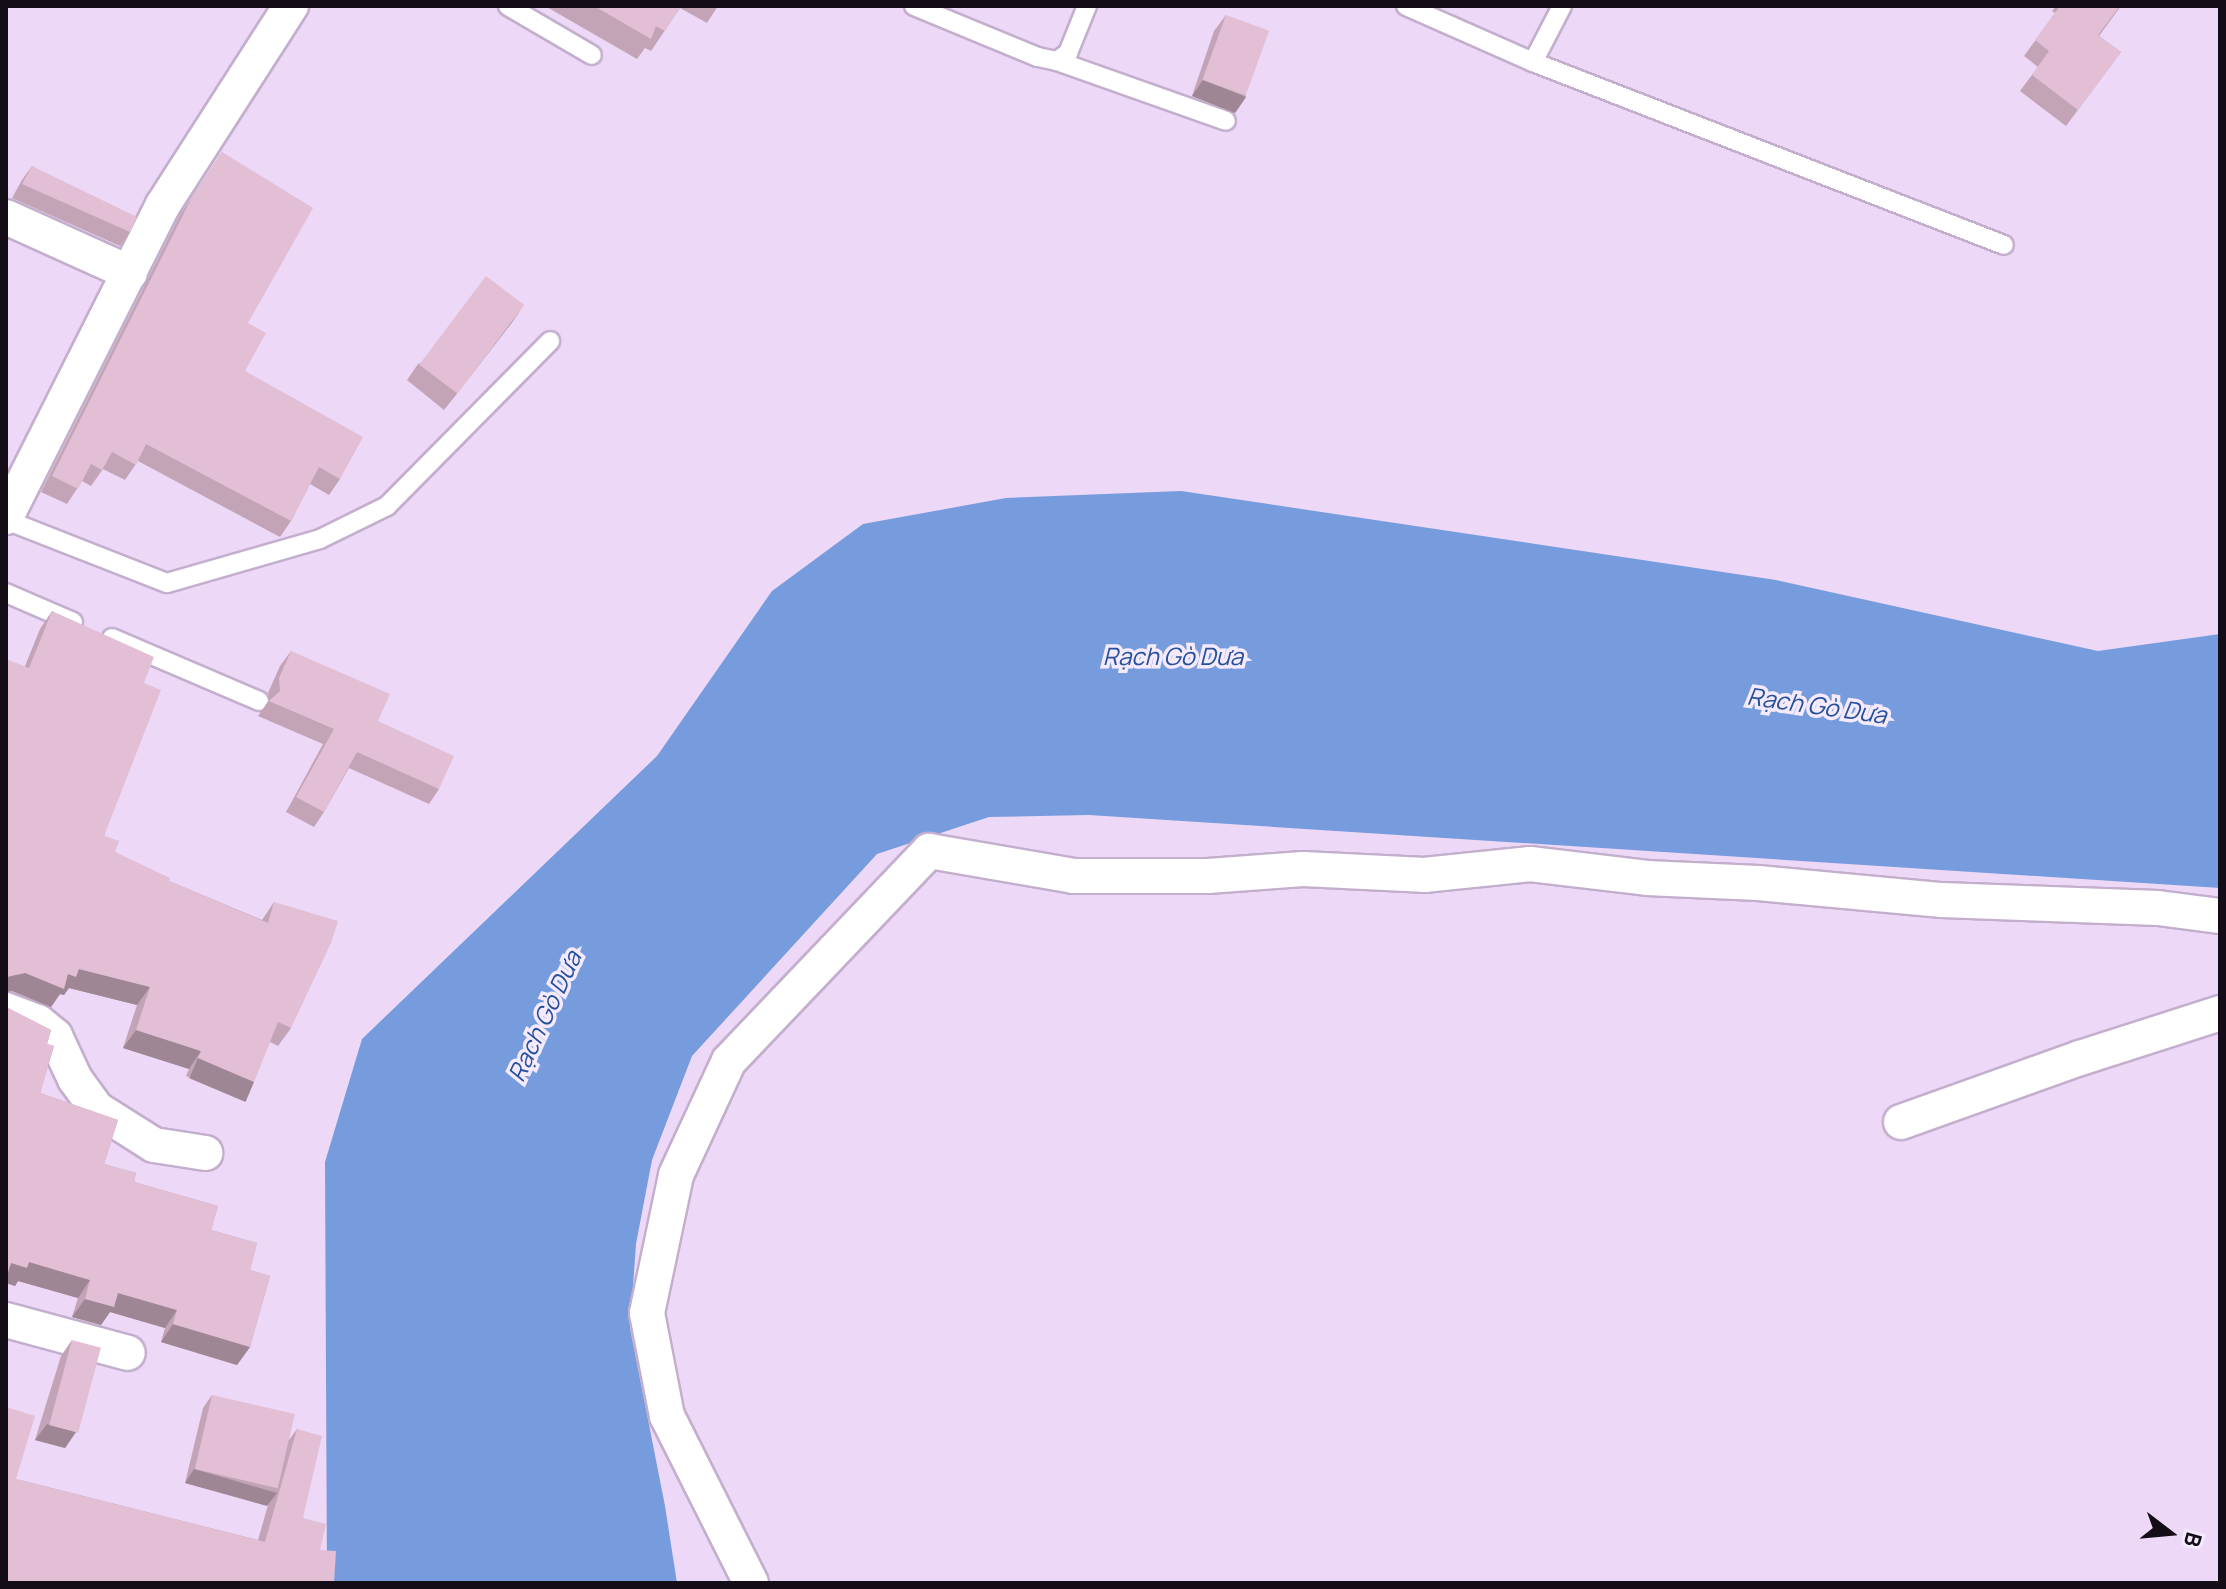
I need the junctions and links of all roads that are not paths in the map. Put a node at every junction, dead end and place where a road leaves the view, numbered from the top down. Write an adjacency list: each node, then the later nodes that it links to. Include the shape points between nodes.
1 (291, 6): 13 (street, via 163,205)
2 (508, 6): 7 (lane)
3 (914, 6): 8 (lane)
4 (1087, 6): 8 (lane, via 1068,53)
5 (1406, 6): 9 (lane)
6 (1562, 6): 9 (lane)
7 (592, 55)
8 (1057, 61): 10 (lane)
9 (1533, 62): 12 (lane)
10 (1226, 121)
11 (6, 217): 13 (street)
12 (2004, 245)
13 (130, 273): 15 (street)
14 (550, 341): 15 (lane, via 387,506 320,539 167,583)
15 (6, 518)
16 (6, 593): 17 (lane)
17 (259, 701)
18 (2220, 916): 25 (street, via 1647,878 1530,864 1424,875 1303,869 1208,876 1073,876 929,851 729,1061 676,1175 647,1313 667,1416)
19 (6, 1010): 22 (street, via 38,1022 55,1036 75,1079 97,1109 154,1145)
20 (2220, 1013): 21 (street)
21 (1901, 1122)
22 (205, 1153)
23 (6, 1320): 24 (street)
24 (128, 1353)
25 (751, 1583)

